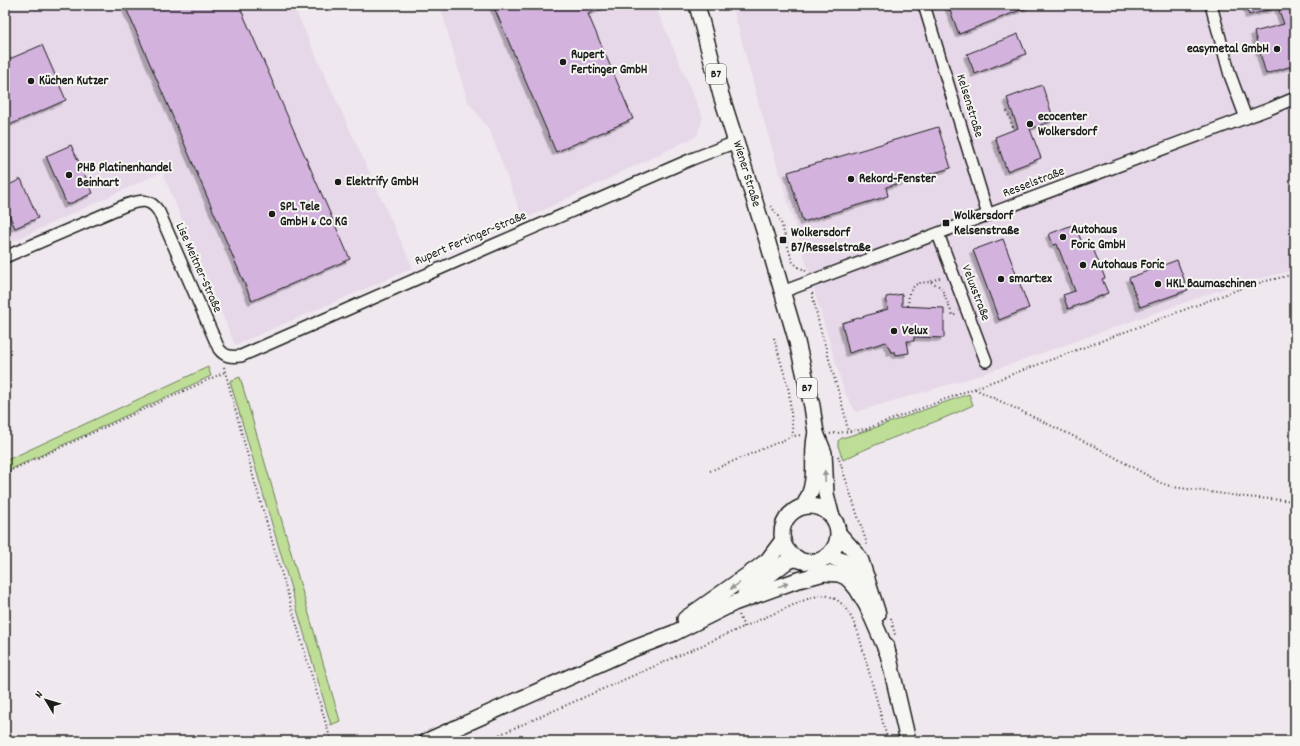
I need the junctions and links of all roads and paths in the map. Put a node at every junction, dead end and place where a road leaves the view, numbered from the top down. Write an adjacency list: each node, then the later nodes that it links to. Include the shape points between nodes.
1 (697, 5): 8 (main road, Wiener Straße / B7)
2 (924, 5): 10 (street, Kelsenstraße)
3 (1211, 5): 6 (street, via 1230,75)
4 (1295, 98): 6 (street, Resselstraße)
5 (1007, 111): 7 (path)
6 (1246, 118): 10 (street, Resselstraße)
7 (1014, 130)
8 (736, 142): 17 (main road, Wiener Straße / B7); 21 (street, Rupert Fertinger-Straße, via 241,356 233,357)
9 (768, 202): 15 (path, via 780,219 792,261 798,268 805,270)
10 (988, 216): 11 (street, Resselstraße)
11 (938, 234): 13 (street, Veluxstraße); 15 (street, Resselstraße)
12 (5, 258): 21 (street, Lise Meitner-Straße, via 126,205 138,201 154,205)
13 (953, 274): 16 (path); 19 (street, Veluxstraße)
14 (1295, 274): 24 (path, via 1238,290)
15 (809, 282): 17 (street, Resselstraße); 24 (path, via 848,432 866,429)
16 (930, 282): 18 (path, via 920,283 911,289); 19 (path, via 942,287 953,316)
17 (782, 292): 25 (main road, Wiener Straße / B7, via 797,342)
18 (908, 306)
19 (967, 311): 22 (street, Veluxstraße)
20 (774, 338): 26 (path, via 789,392)
21 (223, 352): 23 (path)
22 (986, 361)
23 (225, 372): 28 (path); 40 (path)
24 (975, 389): 29 (path, via 1100,449 1172,488)
25 (816, 434): 26 (path); 30 (main road, B7, via 813,484); 31 (main road, B7, one-way to 25, via 826,494 824,453)
26 (793, 436): 27 (path)
27 (710, 471)
28 (5, 473)
29 (1295, 501)
30 (804, 506): 31 (main road, via 820,507); 33 (main road, via 788,516 783,527)
31 (831, 514): 32 (main road, B7)
32 (839, 534): 34 (main road, via 835,547); 36 (main road, B7, via 859,557)
33 (783, 540): 35 (main road, via 790,554); 38 (main road, one-way to 38, via 768,560 744,580 678,623)
34 (827, 557): 35 (main road, via 815,561 802,561); 36 (main road, via 845,561)
35 (797, 558): 37 (main road, via 786,562)
36 (867, 579): 39 (main road, B7)
37 (734, 603): 38 (main road, via 680,630); 39 (main road, one-way to 39, via 812,576 824,573 839,574 846,577 857,589)
38 (630, 650): 41 (main road)
39 (888, 654): 44 (main road, B7)
40 (331, 741)
41 (427, 741)
42 (485, 741): 43 (path, via 818,596 834,598 847,609 852,618)
43 (888, 741)
44 (908, 741)

